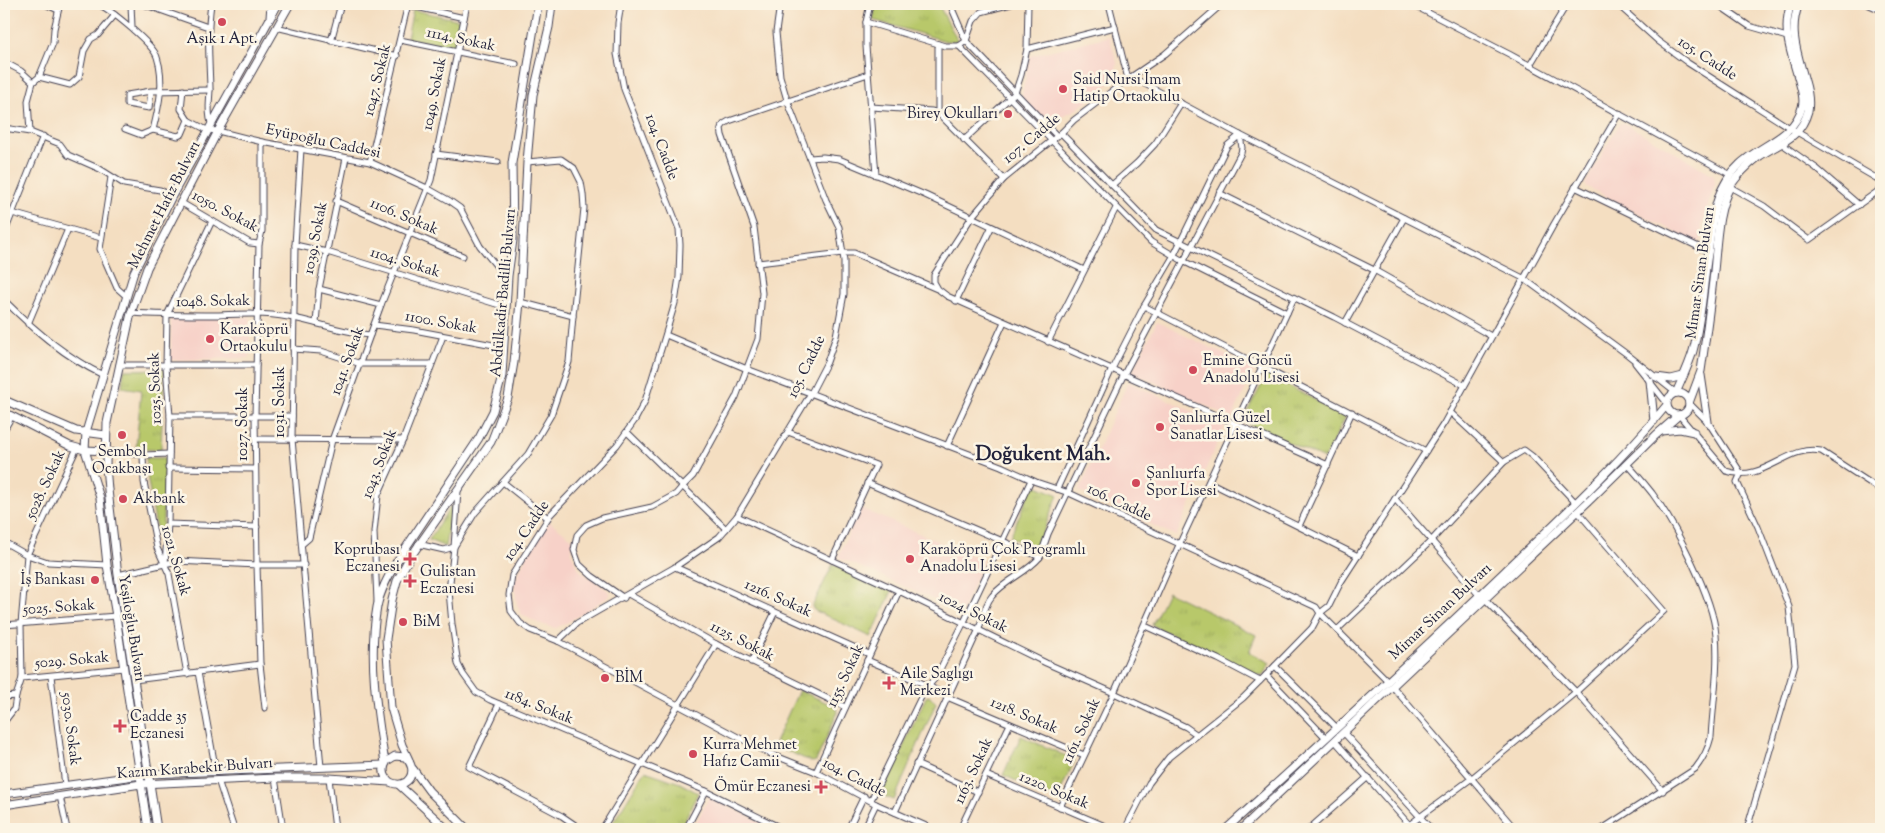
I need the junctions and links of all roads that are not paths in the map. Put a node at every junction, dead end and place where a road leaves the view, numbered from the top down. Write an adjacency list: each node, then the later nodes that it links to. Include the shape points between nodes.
1 (44, 4): 31 (street)
2 (60, 4): 31 (street)
3 (98, 4): 33 (street)
4 (131, 4): 40 (street)
5 (143, 4): 30 (street)
6 (211, 4): 37 (street)
7 (270, 4): 35 (street)
8 (278, 4): 35 (main road, Mehmet Hafız Bulvarı)
9 (290, 4): 38 (main road, Mehmet Hafız Bulvarı)
10 (342, 4): 43 (street)
11 (408, 4): 34 (street); 42 (street, 1047. Sokak)
12 (467, 4): 34 (street, 1049. Sokak)
13 (538, 4): 131 (main road, Abdülkadir Badilli Bulvarı, via 512,163 512,240)
14 (552, 4): 91 (main road, Abdülkadir Badilli Bulvarı, via 534,95)
15 (621, 4): 156 (street, 104. Cadde, via 618,54 624,89 679,229 679,277)
16 (780, 4): 63 (street, 105. Cadde, via 776,32 780,76)
17 (870, 4): 36 (street)
18 (950, 4): 44 (street)
19 (1011, 4): 44 (street, via 981,12 973,21)
20 (1028, 4): 47 (street)
21 (1109, 4): 39 (street)
22 (1222, 4): 55 (street, 107. Cadde, via 1165,54)
23 (1411, 4): 52 (street)
24 (1567, 4): 52 (street)
25 (1617, 4): 71 (street, 105. Cadde, via 1688,63)
26 (1717, 4): 41 (street, via 1749,26)
27 (1791, 4): 41 (main road, Mimar Sinan Bulvarı)
28 (1799, 4): 77 (main road, Mimar Sinan Bulvarı, via 1793,31 1809,95 1805,120)
29 (1867, 4): 32 (street)
30 (152, 5): 37 (street)
31 (58, 10): 54 (street, via 54,43)
32 (1881, 10)
33 (115, 15): 40 (street); 54 (street, via 91,39 84,51 78,77 70,86)
34 (464, 18): 48 (street, 1049. Sokak)
35 (269, 21): 69 (main road, Mehmet Hafız Bulvarı)
36 (866, 22): 45 (street); 53 (street)
37 (208, 27): 58 (street)
38 (276, 27): 43 (street); 75 (main road, Mehmet Hafız Bulvarı)
39 (1115, 27): 47 (street); 55 (street)
40 (132, 28): 60 (street, via 157,56)
41 (1787, 37): 71 (main road, Mimar Sinan Bulvarı, via 1803,100)
42 (400, 40): 48 (street, 1114. Sokak); 49 (street, 1047. Sokak)
43 (331, 42): 49 (street)
44 (966, 42): 46 (street); 61 (street)
45 (938, 44): 46 (street); 66 (street)
46 (959, 46): 62 (street)
47 (1027, 49): 61 (street)
48 (456, 52): 51 (street, 1114. Sokak); 86 (street, 1049. Sokak)
49 (397, 56): 89 (street, 1047. Sokak)
50 (4, 62): 56 (street)
51 (516, 64)
52 (1530, 65): 67 (street)
53 (868, 74): 63 (street); 65 (street)
54 (39, 77): 56 (street)
55 (1130, 78): 64 (street); 78 (street, 107. Cadde)
56 (33, 82): 76 (street, via 28,101)
57 (183, 90): 58 (street); 60 (street); 68 (street, via 181,109)
58 (210, 90): 69 (street, via 208,114)
59 (151, 91): 59 (street, via 127,95 127,104 149,108); 60 (street)
60 (161, 91): 73 (street)
61 (1015, 93): 62 (street); 78 (street)
62 (1008, 98): 81 (street); 82 (street)
63 (787, 100): 88 (street, 105. Cadde); 127 (street, via 729,121 721,128 754,227)
64 (1181, 103): 79 (street); 97 (street, via 1155,144)
65 (871, 107): 66 (street); 92 (street)
66 (938, 113): 81 (street)
67 (1619, 113): 93 (street); 100 (street)
68 (188, 120): 73 (street, via 178,136); 74 (street)
69 (211, 123): 74 (main road, Mehmet Hafız Bulvarı)
70 (4, 128): 76 (street)
71 (1790, 128): 77 (street, 105. Cadde); 93 (main road, Mimar Sinan Bulvarı, via 1738,165)
72 (125, 129): 73 (street, via 141,135)
73 (153, 130)
74 (207, 130): 75 (street, Eyüpoğlu Caddesi); 103 (main road, Mehmet Hafız Bulvarı)
75 (218, 131): 83 (street, Eyüpoğlu Caddesi); 105 (main road, Mehmet Hafız Bulvarı)
76 (30, 132): 80 (street)
77 (1798, 132): 84 (main road, Mimar Sinan Bulvarı); 96 (street, 105. Cadde)
78 (1059, 134): 82 (street, 107. Cadde); 97 (street)
79 (1240, 135): 102 (street, via 1241,153); 110 (street); 117 (street, via 1228,146)
80 (43, 136): 94 (street, via 60,144 68,155); 108 (street)
81 (964, 140): 95 (street)
82 (1051, 140): 95 (street, 107. Cadde); 107 (street)
83 (262, 142): 85 (street, Eyüpoğlu Caddesi); 118 (street, 1027. Sokak, via 262,231)
84 (1782, 144): 98 (main road, Mimar Sinan Bulvarı, via 1758,158 1738,175); 106 (street)
85 (301, 149): 87 (street, Eyüpoğlu Caddesi); 119 (street, 1031. Sokak)
86 (436, 154): 90 (street); 99 (street, 1049. Sokak)
87 (346, 158): 89 (street, Eyüpoğlu Caddesi); 104 (street, 1039. Sokak)
88 (810, 158): 92 (street, via 839,160); 122 (street, 105. Cadde, via 839,227)
89 (370, 162): 99 (street, Eyüpoğlu Caddesi)
90 (498, 162)
91 (527, 162): 139 (main road, Abdülkadir Badilli Bulvarı); 148 (street, via 561,159 574,168 581,182 584,208)
92 (876, 175): 109 (street)
93 (1731, 175): 123 (main road, Mimar Sinan Bulvarı, via 1712,216)
94 (111, 177): 103 (street, via 124,184 160,190); 116 (street)
95 (1004, 179): 109 (street, 107. Cadde)
96 (1881, 181)
97 (1112, 185): 117 (street, via 1156,230)
98 (1730, 187): 106 (street, via 1764,206 1809,240); 170 (main road, Mimar Sinan Bulvarı, via 1718,229)
99 (427, 188): 114 (street, 1041. Sokak); 131 (street, Eyüpoğlu Caddesi, via 460,208 480,246)
100 (1575, 188): 123 (street); 132 (street)
101 (1881, 189): 106 (street)
102 (1219, 193): 120 (street); 129 (street)
103 (172, 196): 135 (main road, Mehmet Hafız Bulvarı, via 134,272)
104 (336, 201): 114 (street, 1106. Sokak); 121 (street, 1039. Sokak)
105 (180, 202): 111 (street, 1050. Sokak); 144 (main road, Mehmet Hafız Bulvarı, via 147,268)
106 (1859, 205)
107 (1116, 208): 125 (street, via 1151,242); 128 (street)
108 (12, 213): 113 (street); 115 (street)
109 (971, 218): 112 (street); 134 (street, 107. Cadde, via 934,275)
110 (1404, 218): 129 (street); 132 (street)
111 (212, 221): 118 (street, 1050. Sokak); 147 (street, 1025. Sokak)
112 (992, 228): 128 (street); 138 (street)
113 (68, 229): 116 (street); 153 (street)
114 (409, 232): 124 (street, 1106. Sokak); 130 (street, 1041. Sokak)
115 (4, 234)
116 (101, 238): 135 (street, via 100,250 117,288)
117 (1180, 242): 120 (street); 125 (street)
118 (259, 244): 145 (street, 1027. Sokak)
119 (295, 245): 121 (street, 1104. Sokak); 149 (street, 1031. Sokak)
120 (1190, 247): 126 (street); 136 (street)
121 (326, 252): 130 (street, 1104. Sokak); 133 (street, 1039. Sokak)
122 (842, 252): 127 (street); 134 (street, via 854,253); 176 (street, 105. Cadde, via 844,294 836,336)
123 (1709, 252): 173 (main road, Mimar Sinan Bulvarı, via 1693,351)
124 (463, 256)
125 (1174, 256): 126 (street); 141 (street)
126 (1183, 261): 143 (street); 146 (street)
127 (758, 263): 167 (street, via 762,293 758,339)
128 (1084, 270): 159 (street)
129 (1374, 270): 152 (street); 158 (street)
130 (393, 272): 140 (street, 1041. Sokak); 142 (street, 1104. Sokak)
131 (508, 276): 142 (main road, Abdülkadir Badilli Bulvarı)
132 (1524, 278): 158 (street); 174 (street, via 1628,355)
133 (319, 289): 140 (street); 151 (street, 1039. Sokak)
134 (938, 289): 138 (street)
135 (126, 296): 172 (main road, Mehmet Hafız Bulvarı)
136 (1294, 298): 146 (street, 1161. Sokak); 152 (street)
137 (4, 300): 153 (street)
138 (956, 301): 150 (street)
139 (520, 302): 148 (street); 222 (main road, Abdülkadir Badilli Bulvarı, via 508,398 491,442)
140 (381, 305): 154 (street, 1041. Sokak)
141 (1144, 306): 143 (street); 169 (street)
142 (506, 307): 160 (main road, Abdülkadir Badilli Bulvarı)
143 (1157, 311): 168 (street); 171 (street)
144 (131, 313): 147 (street, 1048. Sokak); 164 (main road, Mehmet Hafız Bulvarı)
145 (258, 314): 147 (street, 1048. Sokak); 149 (street, 1048. Sokak); 165 (street, 1027. Sokak)
146 (1287, 314): 168 (street, 1161. Sokak)
147 (167, 315): 166 (street, 1025. Sokak)
148 (573, 316): 217 (street, via 569,362 552,415 528,454)
149 (294, 319): 151 (street, 1048. Sokak); 161 (street, 1031. Sokak)
150 (1004, 322): 159 (street); 203 (street)
151 (316, 323): 155 (street, 1048. Sokak)
152 (1345, 323): 175 (street)
153 (28, 324): 172 (street)
154 (374, 325): 155 (street, 1041. Sokak); 157 (street, 1100. Sokak)
155 (370, 335): 162 (street, 1041. Sokak)
156 (666, 335): 167 (street, 106. Cadde); 195 (street, 104. Cadde, via 644,401)
157 (443, 336): 160 (street, 1100. Sokak); 163 (street, 1043. Sokak)
158 (1491, 336): 175 (street)
159 (1048, 342): 169 (street)
160 (504, 347): 255 (main road, Abdülkadir Badilli Bulvarı, via 502,376 493,411 396,561)
161 (293, 349): 162 (street, via 321,351); 188 (street, 1031. Sokak)
162 (361, 364): 163 (street); 201 (street, 1041. Sokak)
163 (431, 364): 202 (street, 1043. Sokak)
164 (119, 365): 166 (street); 198 (main road, Mehmet Hafız Bulvarı)
165 (256, 365): 166 (street); 187 (street, 1027. Sokak)
166 (166, 366): 186 (street, 1025. Sokak)
167 (747, 368): 176 (street, 106. Cadde); 220 (street, via 736,397 693,476)
168 (1263, 368): 182 (street); 191 (street, 1161. Sokak)
169 (1112, 369): 171 (street); 221 (street)
170 (1701, 371): 179 (main road, Mimar Sinan Bulvarı); 190 (main road)
171 (1124, 374): 191 (street); 224 (street)
172 (103, 375): 194 (main road, Mehmet Hafız Bulvarı)
173 (1683, 376): 174 (main road); 177 (main road, Mimar Sinan Bulvarı)
174 (1653, 379): 177 (street); 180 (street); 189 (main road)
175 (1464, 385): 183 (street)
176 (811, 392): 196 (street, 105. Cadde); 203 (street, 106. Cadde)
177 (1676, 393): 179 (main road, via 1685,395); 180 (main road, via 1670,395)
178 (4, 400): 194 (main road, via 76,431)
179 (1689, 402): 184 (main road, via 1687,411); 190 (street)
180 (1666, 404): 184 (main road, via 1670,412); 189 (main road, Mimar Sinan Bulvarı)
181 (4, 412): 185 (main road)
182 (1352, 412): 207 (street); 212 (street)
183 (1450, 412): 207 (street); 210 (street)
184 (1679, 415): 193 (main road, Mimar Sinan Bulvarı); 197 (street)
185 (12, 416): 192 (street); 204 (main road)
186 (170, 416): 187 (street); 208 (street, 1025. Sokak)
187 (254, 416): 188 (street); 199 (street, 1027. Sokak)
188 (292, 416): 200 (street, 1031. Sokak)
189 (1654, 421): 226 (main road, Mimar Sinan Bulvarı)
190 (1708, 422): 215 (street)
191 (1236, 425): 212 (street); 218 (street, 1161. Sokak)
192 (4, 430)
193 (1661, 431): 197 (main road, via 1680,429); 211 (main road, Mimar Sinan Bulvarı)
194 (86, 432): 198 (main road); 205 (main road, Yeşiloğlu Bulvarı)
195 (627, 432): 220 (street); 229 (street, 104. Cadde)
196 (788, 432): 219 (street, via 876,465); 228 (street, 105. Cadde)
197 (1694, 432): 215 (street, via 1726,471)
198 (106, 435): 206 (main road, Yeşiloğlu Bulvarı)
199 (256, 439): 200 (street); 214 (street, 1027. Sokak)
200 (292, 439): 201 (street); 237 (street, 1031. Sokak)
201 (332, 440): 202 (street); 237 (street, 1041. Sokak, via 309,538)
202 (403, 440): 255 (street, 1043. Sokak, via 376,505)
203 (947, 446): 216 (street, 106. Cadde)
204 (77, 448): 205 (main road); 241 (street, 5028. Sokak)
205 (85, 450): 206 (main road); 246 (main road, Yeşiloğlu Bulvarı, via 100,498)
206 (107, 451): 209 (street); 250 (main road, Yeşiloğlu Bulvarı)
207 (1426, 451): 225 (street)
208 (169, 454): 209 (street); 213 (street, 1025. Sokak)
209 (143, 455): 245 (street, 1021. Sokak, via 144,482 156,548)
210 (1504, 462): 226 (street, via 1524,450); 234 (street)
211 (1627, 464): 227 (main road, Mimar Sinan Bulvarı); 321 (street, via 1652,493 1672,524 1709,604 1716,632 1708,749 1695,769)
212 (1328, 465): 231 (street)
213 (168, 468): 214 (street); 230 (street, 1025. Sokak)
214 (255, 469): 232 (street, 1027. Sokak)
215 (1741, 473): 223 (street, via 1758,472 1793,454 1811,449 1821,451); 359 (street, via 1736,482 1758,527 1789,607 1795,664)
216 (1030, 480): 221 (street, 106. Cadde); 235 (street)
217 (503, 482): 229 (street); 240 (street, via 475,514)
218 (1209, 482): 231 (street); 239 (street, 1161. Sokak)
219 (867, 483): 235 (street); 244 (street)
220 (682, 487): 233 (street); 254 (street, via 652,507 602,518 586,525 577,535 574,550 579,564)
221 (1057, 489): 224 (street, 106. Cadde)
222 (458, 490): 238 (main road, Abdülkadir Badilli Bulvarı); 240 (street, 1184. Sokak)
223 (1881, 490)
224 (1069, 494): 239 (street, 106. Cadde); 242 (street)
225 (1395, 499): 234 (street); 243 (street)
226 (1576, 504): 253 (main road, Mimar Sinan Bulvarı)
227 (1578, 512): 253 (main road, Mimar Sinan Bulvarı); 283 (street, via 1664,611)
228 (737, 516): 233 (street, 105. Cadde); 244 (street, 1024. Sokak)
229 (548, 518): 265 (street, 104. Cadde, via 512,575 509,595 511,611 520,623)
230 (168, 524): 232 (street); 245 (street, 1025. Sokak)
231 (1299, 526): 243 (street)
232 (257, 527): 247 (street, 1027. Sokak)
233 (726, 529): 249 (street, 105. Cadde)
234 (1431, 540): 253 (street); 264 (street)
235 (1002, 541): 242 (street); 259 (street)
236 (4, 542): 241 (street)
237 (302, 544): 248 (street, 1031. Sokak)
238 (418, 544): 240 (street, via 444,550); 299 (main road, Abdülkadir Badilli Bulvarı, via 397,581 386,638 391,708)
239 (1179, 545): 257 (street, 106. Cadde, via 1316,607); 262 (street, 1161. Sokak)
240 (454, 547): 287 (street, 1184. Sokak, via 449,591 458,664 476,692)
241 (27, 555): 246 (street, via 48,562); 260 (street, 5028. Sokak)
242 (1040, 556): 263 (street, via 990,598)
243 (1358, 556): 257 (street, via 1329,606)
244 (832, 560): 251 (street, 1024. Sokak)
245 (165, 564): 247 (street, via 177,561); 250 (street); 274 (street, 1021. Sokak)
246 (107, 565): 258 (main road, Yeşiloğlu Bulvarı)
247 (258, 565): 248 (street); 270 (street, 1027. Sokak)
248 (304, 565): 303 (street, 1031. Sokak)
249 (675, 567): 252 (street, 105. Cadde); 256 (street, 1216. Sokak)
250 (118, 575): 278 (main road, Yeşiloğlu Bulvarı)
251 (900, 591): 259 (street, 1024. Sokak); 267 (street, 1155. Sokak)
252 (630, 595): 254 (street, 105. Cadde); 266 (street, 1125. Sokak)
253 (1482, 597): 280 (main road, Mimar Sinan Bulvarı); 283 (street)
254 (624, 598): 265 (street, 105. Cadde, via 577,623)
255 (377, 606): 301 (main road, Abdülkadir Badilli Bulvarı, via 374,663)
256 (775, 612): 267 (street, 1216. Sokak); 269 (street)
257 (1320, 613): 264 (street, 106. Cadde); 271 (street, via 1312,628)
258 (116, 616): 260 (street, 5025. Sokak); 272 (main road, Yeşiloğlu Bulvarı)
259 (964, 622): 263 (street, 1024. Sokak); 281 (street, via 936,677)
260 (21, 624): 261 (street, 5025. Sokak); 277 (street, 5028. Sokak)
261 (4, 625)
262 (1145, 626): 279 (street); 282 (street, 1161. Sokak)
263 (978, 628): 282 (street, 1024. Sokak, via 1046,663); 286 (street)
264 (1337, 630): 280 (street, 106. Cadde)
265 (558, 641): 288 (street, 104. Cadde)
266 (716, 644): 269 (street, 1125. Sokak); 288 (street)
267 (870, 654): 268 (street, 1155. Sokak)
268 (867, 660): 281 (street, 1218. Sokak); 289 (street, 1155. Sokak)
269 (751, 662): 289 (street, 1125. Sokak)
270 (260, 664): 273 (street); 290 (street, 1027. Sokak)
271 (1275, 666): 275 (street); 293 (street)
272 (124, 668): 276 (street, 5029. Sokak); 308 (main road, Yeşiloğlu Bulvarı)
273 (198, 672): 274 (street); 305 (street)
274 (187, 674): 278 (street)
275 (1266, 675): 279 (street); 296 (street)
276 (50, 676): 277 (street, 5029. Sokak); 318 (street, 5030. Sokak)
277 (22, 678): 284 (street, 5028. Sokak)
278 (134, 680): 307 (main road, Yeşiloğlu Bulvarı)
279 (1260, 681): 295 (street)
280 (1391, 684): 293 (main road, Mimar Sinan Bulvarı); 294 (main road, Mimar Sinan Bulvarı); 313 (street, 106. Cadde)
281 (928, 686): 286 (street, 1218. Sokak); 326 (street)
282 (1114, 692): 295 (street, 1024. Sokak); 298 (street, 1161. Sokak)
283 (1576, 692): 313 (street); 321 (street)
284 (16, 696): 285 (street); 291 (street, 5028. Sokak, via 14,709)
285 (4, 697)
286 (947, 697): 292 (street, 1218. Sokak); 302 (street)
287 (499, 704): 300 (street, 1184. Sokak); 343 (street, via 469,767 562,816)
288 (679, 705): 300 (street); 306 (street, 104. Cadde, via 766,752)
289 (845, 707): 306 (street, 1155. Sokak)
290 (265, 708)
291 (4, 722)
292 (1010, 724): 298 (street, 1218. Sokak); 309 (street, 1163. Sokak)
293 (1337, 728): 296 (main road, Mimar Sinan Bulvarı)
294 (1344, 733): 297 (main road, Mimar Sinan Bulvarı); 331 (street)
295 (1196, 734): 352 (street, via 1169,757 1149,783)
296 (1326, 738): 353 (main road, Mimar Sinan Bulvarı)
297 (1335, 741): 310 (street); 354 (main road, Mimar Sinan Bulvarı)
298 (1084, 755): 328 (street, 1161. Sokak)
299 (409, 760): 301 (main road, via 395,756); 304 (main road)
300 (642, 763): 320 (street, 1184. Sokak); 344 (street)
301 (385, 764): 303 (main road, Kazım Karabekir Bulvarı); 315 (main road, via 384,775)
302 (916, 764): 322 (street); 329 (street)
303 (321, 767): 305 (main road, Kazım Karabekir Bulvarı)
304 (413, 769): 319 (main road, via 410,778); 342 (main road)
305 (216, 772): 307 (main road, Kazım Karabekir Bulvarı)
306 (816, 772): 325 (street, 104. Cadde)
307 (149, 774): 308 (main road, Kazım Karabekir Bulvarı); 316 (main road, Yeşiloğlu Bulvarı)
308 (140, 775): 317 (main road, Yeşiloğlu Bulvarı); 318 (main road, Kazım Karabekir Bulvarı)
309 (986, 775): 322 (street, 1163. Sokak); 328 (street, 1220. Sokak)
310 (1368, 777): 332 (street); 355 (street)
311 (275, 778): 312 (main road, Kazım Karabekir Bulvarı); 314 (main road, Kazım Karabekir Bulvarı); 340 (street)
312 (329, 778): 315 (main road, Kazım Karabekir Bulvarı); 341 (street)
313 (1472, 778): 331 (street); 357 (street, 106. Cadde)
314 (218, 780): 316 (main road, Kazım Karabekir Bulvarı); 339 (street)
315 (390, 782): 319 (main road)
316 (150, 783): 317 (main road, Kazım Karabekir Bulvarı); 338 (main road, Yeşiloğlu Bulvarı)
317 (141, 784): 324 (main road, Kazım Karabekir Bulvarı); 337 (main road, Yeşiloğlu Bulvarı)
318 (65, 785): 323 (main road, Kazım Karabekir Bulvarı)
319 (399, 785): 334 (main road)
320 (706, 791): 345 (street); 346 (street, 1184. Sokak)
321 (1663, 791): 333 (street)
322 (978, 792): 350 (street, 1163. Sokak)
323 (4, 794)
324 (60, 796): 327 (main road, Kazım Karabekir Bulvarı); 336 (street)
325 (864, 796): 326 (street, 104. Cadde); 347 (street)
326 (874, 802): 329 (street, 104. Cadde); 348 (street)
327 (4, 805)
328 (1060, 807): 351 (street, 1220. Sokak)
329 (895, 812): 349 (street, 104. Cadde)
330 (4, 817): 335 (street)
331 (1421, 817): 332 (street); 356 (street)
332 (1411, 827)
333 (1609, 827): 358 (street)
334 (443, 828)
335 (6, 829)
336 (67, 829)
337 (148, 829)
338 (157, 829)
339 (234, 829)
340 (283, 829)
341 (335, 829)
342 (467, 829)
343 (580, 829)
344 (602, 829)
345 (686, 829)
346 (783, 829)
347 (848, 829)
348 (864, 829)
349 (933, 829)
350 (960, 829)
351 (1112, 829)
352 (1125, 829)
353 (1226, 829)
354 (1241, 829)
355 (1311, 829)
356 (1431, 829)
357 (1515, 829)
358 (1602, 829)
359 (1747, 829)

